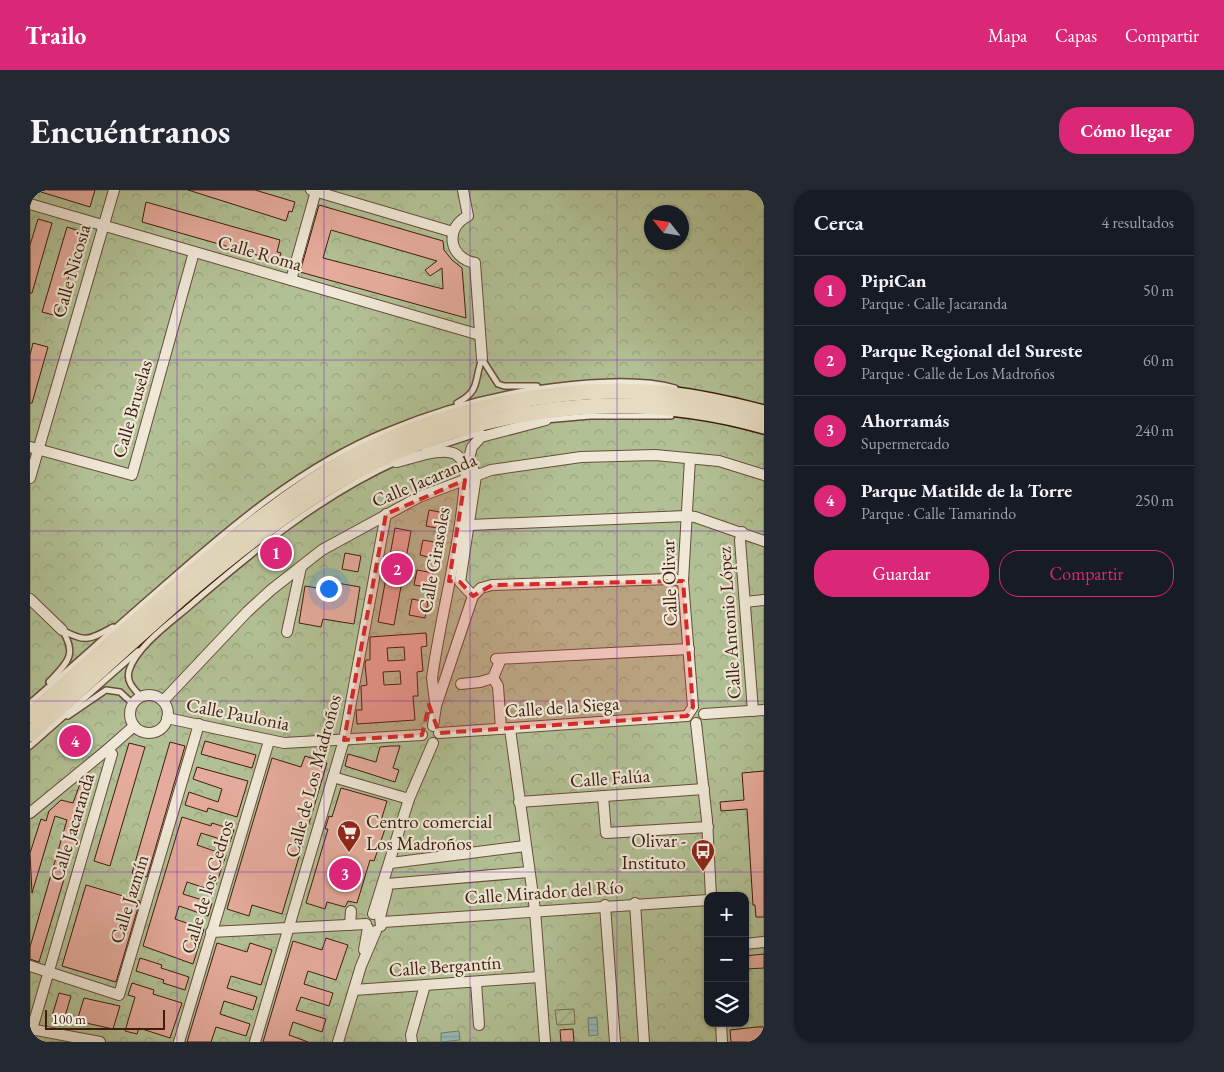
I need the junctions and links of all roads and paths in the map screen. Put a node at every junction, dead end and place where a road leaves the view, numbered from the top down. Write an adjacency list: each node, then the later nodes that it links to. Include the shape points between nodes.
1 (114, 190): 5 (street, Calle Nicosia)
2 (463, 190): 6 (street, via 468,216 460,220)
3 (314, 191): 6 (street); 8 (street)
4 (30, 204): 5 (street, Calle Roma)
5 (103, 225): 7 (street, Calle Roma); 18 (street, Calle Nicosia)
6 (453, 232): 9 (street, via 456,253 475,263)
7 (194, 252): 8 (street, Calle Roma); 18 (street, Calle Bruselas, via 132,475)
8 (291, 280): 9 (street, Calle Roma)
9 (480, 335): 10 (street)
10 (482, 358): 11 (lane, via 493,378 504,386); 13 (lane, via 477,384 468,398)
11 (555, 386): 12 (lane, via 605,382 663,385); 13 (lane, via 496,395)
12 (721, 402): 15 (main road); 49 (main road, via 667,394 546,396 487,407 424,426 362,453 313,481 210,556)
13 (446, 408): 38 (lane, via 385,431 300,478 204,550)
14 (701, 412): 16 (lane, via 688,416 590,416); 17 (main road); 61 (main road, via 657,407 592,406 510,416 440,434 372,463 300,505 232,556)
15 (764, 413)
16 (546, 420): 20 (lane, via 493,429); 22 (street, Calle Girasoles, via 481,438 472,447 469,458)
17 (764, 426)
18 (34, 448): 23 (street, Calle Nicosia)
19 (690, 459): 21 (street, Calle Jacaranda, via 719,461); 22 (street, Calle Jacaranda, via 654,455 581,457 491,470); 26 (street, Calle Olivar)
20 (396, 462): 24 (street, Calle Girasoles, via 446,450 458,456 465,467); 41 (lane, via 350,484 293,522 235,566)
21 (764, 475)
22 (476, 476): 24 (street, Calle Jacaranda); 27 (street, Calle Girasoles)
23 (30, 478)
24 (465, 480): 25 (street, Calle Jacaranda, via 419,497); 31 (street, Calle Girasoles)
25 (386, 514): 30 (street, Calle Jacaranda, via 322,550); 62 (street, Calle de Los Madroños)
26 (686, 516): 27 (street); 28 (street); 32 (street, Calle Olivar)
27 (470, 525): 33 (street, Calle Girasoles)
28 (742, 532): 29 (street); 37 (street, Calle Antonio López)
29 (764, 541)
30 (301, 567): 40 (street); 46 (street, Calle Jacaranda, via 247,612)
31 (449, 581): 33 (street); 48 (street, Calle Girasoles, via 432,678)
32 (683, 581): 34 (street, via 492,585 481,588); 42 (street, Calle Olivar)
33 (460, 582): 34 (street, Calle Girasoles)
34 (473, 596): 48 (street, Calle Girasoles)
35 (30, 599): 39 (street)
36 (764, 600): 37 (street)
37 (746, 602): 50 (street, Calle Antonio López)
38 (120, 624): 39 (lane, via 89,640 78,639); 49 (lane)
39 (62, 630): 49 (lane, via 69,640 71,654)
40 (286, 632)
41 (157, 634): 45 (lane, via 134,660 128,672 129,684); 58 (lane)
42 (689, 649): 43 (street, via 499,659); 52 (street, Calle Olivar)
43 (495, 682): 44 (street); 59 (street)
44 (460, 684)
45 (141, 697): 46 (street, via 152,695); 47 (street)
46 (163, 701): 54 (street)
47 (132, 704): 57 (street, via 130,716); 58 (lane, via 120,692 106,690)
48 (436, 706): 60 (street, Calle Girasoles)
49 (31, 707)
50 (753, 710): 51 (street); 53 (street)
51 (764, 710)
52 (690, 711): 53 (street, via 699,708); 55 (street, via 690,721); 59 (street, Calle de la Siega)
53 (704, 714): 55 (street)
54 (167, 718): 56 (street, Calle Paulonia); 57 (street, via 161,728 150,733)
55 (696, 723): 68 (street)
56 (199, 724): 64 (street, Calle Paulonia); 92 (street, Calle Jazmín, via 119,995)
57 (134, 726): 66 (street)
58 (49, 729): 65 (lane)
59 (506, 729): 60 (street, Calle de la Siega); 71 (street)
60 (436, 730): 63 (street, via 439,738); 63 (street, via 426,727)
61 (30, 734)
62 (344, 740): 63 (street, Calle Paulonia); 64 (street, Calle Paulonia); 67 (street, Calle de Los Madroños)
63 (426, 740): 70 (street)
64 (269, 741): 88 (street, Calle de los Cedros)
65 (30, 746)
66 (108, 749): 72 (street); 92 (street, Calle Jacaranda, via 112,754)
67 (333, 777): 70 (street); 86 (street, Calle de Los Madroños)
68 (704, 789): 69 (street, Calle Falúa); 73 (street)
69 (603, 796): 71 (street, Calle Falúa); 73 (street, via 606,833)
70 (409, 799): 75 (street)
71 (519, 802): 74 (street)
72 (30, 813)
73 (708, 827): 78 (street)
74 (525, 846): 75 (street); 76 (street)
75 (391, 863): 77 (street); 84 (street)
76 (529, 872): 77 (street); 82 (street)
77 (387, 884): 84 (street)
78 (711, 892)
79 (704, 900): 80 (street, Calle Mirador del Río)
80 (635, 903): 81 (street, Calle Mirador del Río); 107 (street)
81 (605, 905): 82 (street, Calle Mirador del Río); 106 (street)
82 (535, 910): 84 (street, Calle Mirador del Río); 93 (street)
83 (350, 912): 85 (street)
84 (379, 918): 87 (street, via 382,926); 87 (street, via 369,916)
85 (350, 925): 86 (street); 87 (street)
86 (289, 928): 88 (street); 102 (street, Calle de Los Madroños)
87 (370, 928): 96 (street)
88 (211, 932): 101 (street, Calle de los Cedros)
89 (764, 942): 90 (street)
90 (749, 944)
91 (30, 966): 92 (street, Calle Jazmín)
92 (48, 971): 99 (street, Calle Jacaranda)
93 (539, 977): 94 (street, Calle Bergantín); 105 (street)
94 (476, 982): 95 (street, Calle Bergantín); 97 (street)
95 (424, 985): 96 (street, Calle Bergantín); 104 (street)
96 (354, 990): 103 (street)
97 (478, 1025)
98 (721, 1027): 108 (street)
99 (30, 1032): 100 (street)
100 (100, 1042)
101 (179, 1042)
102 (255, 1042)
103 (338, 1042)
104 (412, 1042)
105 (545, 1042)
106 (616, 1042)
107 (644, 1042)
108 (722, 1042)

